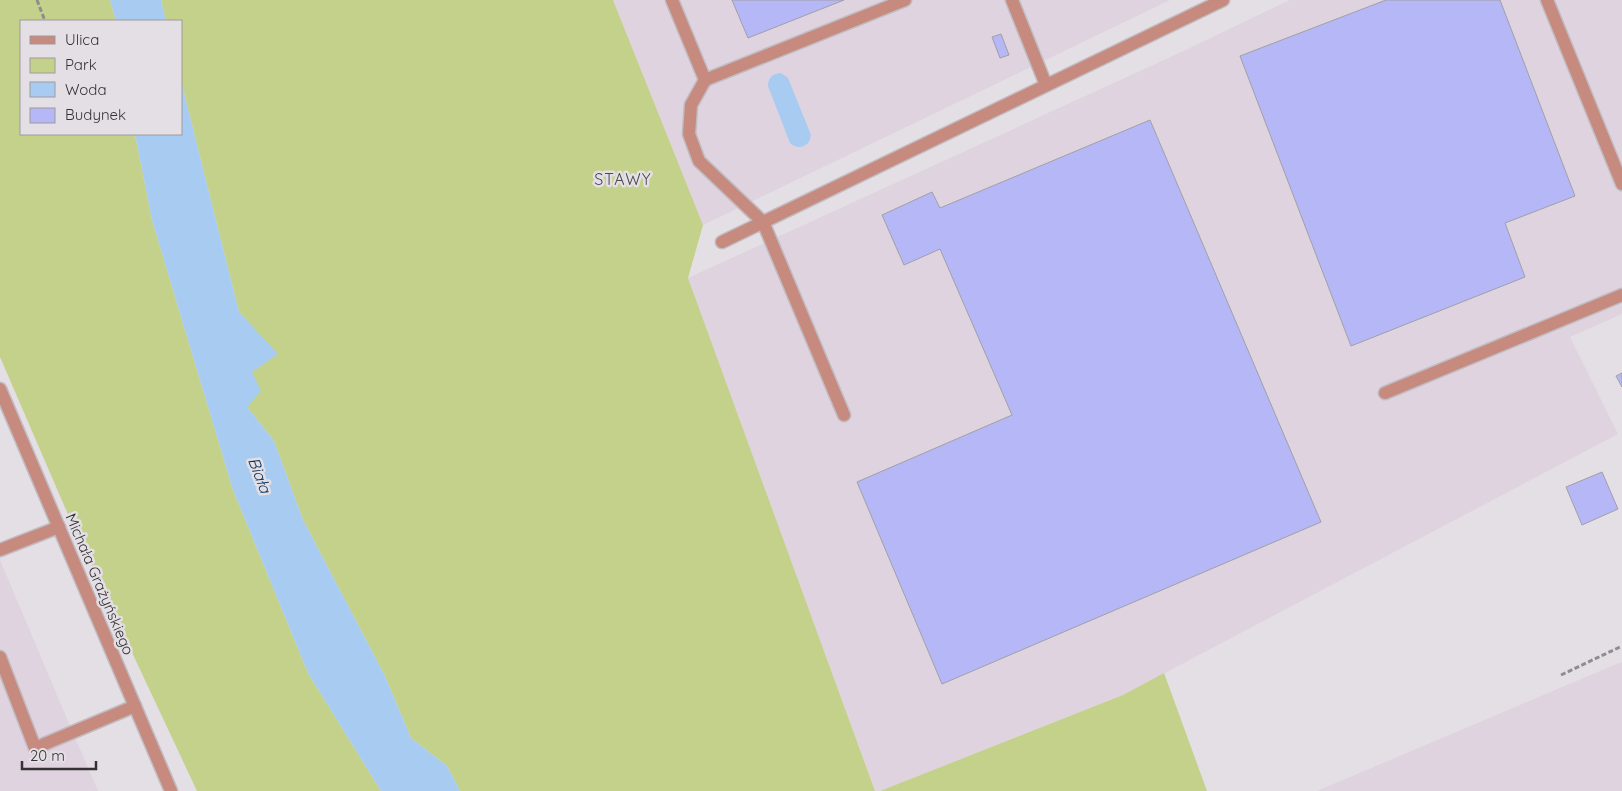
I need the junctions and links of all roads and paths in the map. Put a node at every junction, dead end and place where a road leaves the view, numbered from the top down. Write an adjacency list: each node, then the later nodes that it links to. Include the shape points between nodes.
1 (37, 0): 7 (path)
2 (672, 0): 8 (street)
3 (905, 0): 8 (street)
4 (1012, 0): 9 (street)
5 (1223, 0): 9 (street)
6 (1547, 0): 10 (street)
7 (44, 20)
8 (704, 80): 11 (street, via 691,105 689,134 699,161)
9 (1046, 85): 11 (street)
10 (1622, 184)
11 (763, 222): 12 (street); 16 (street)
12 (722, 242)
13 (1622, 295): 15 (street)
14 (0, 389): 17 (street, Michała Grażyńskiego)
15 (1385, 393)
16 (844, 415)
17 (58, 527): 18 (street); 22 (street, Michała Grażyńskiego)
18 (0, 550)
19 (1622, 646): 21 (path)
20 (0, 657): 22 (street, via 35,748)
21 (1561, 675)
22 (135, 706): 23 (street, Michała Grażyńskiego)
23 (171, 791)

